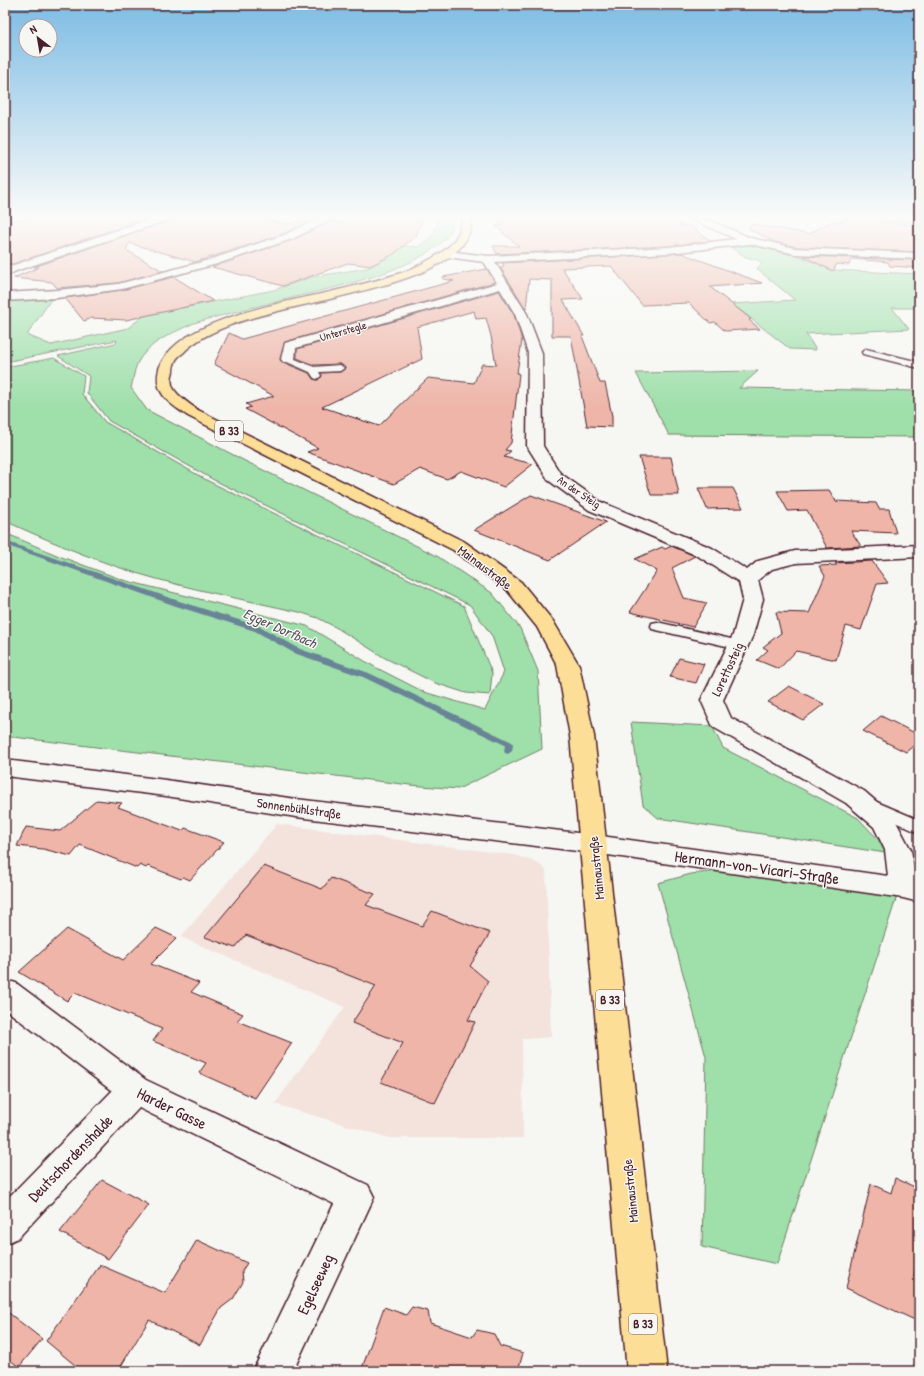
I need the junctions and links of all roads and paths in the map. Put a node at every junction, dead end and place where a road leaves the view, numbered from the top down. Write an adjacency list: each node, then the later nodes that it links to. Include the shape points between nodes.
1 (137, 281): 5 (street, via 58,294)
2 (382, 281): 17 (main road, Mainaustraße / B 33, via 257,314 205,331 185,342 169,356 163,370 164,386 175,400 193,413 459,546 514,586 546,625 568,664 582,736)
3 (501, 281): 4 (street, An der Steig)
4 (503, 285): 7 (street, Unterstegle, via 290,346); 11 (street, An der Steig, via 520,314 535,353 535,446 554,476 595,506 705,552)
5 (5, 297)
6 (866, 352): 8 (lane)
7 (288, 359): 9 (lane, Unterstegle, via 315,373)
8 (919, 365)
9 (340, 368)
10 (919, 551): 11 (street, via 795,557 765,565)
11 (748, 579): 13 (street, Lorettosteig, via 753,599)
12 (657, 626): 13 (lane)
13 (739, 644): 15 (street, Lorettosteig, via 712,700 721,722)
14 (5, 768): 17 (street, Sonnenbühlstraße, via 166,788 296,808)
15 (855, 797): 16 (lane); 18 (street, Lorettosteig, via 884,822)
16 (919, 827)
17 (594, 844): 18 (street, Hermann-von-Vicari-Straße); 24 (main road, Mainaustraße / B 33)
18 (914, 892)
19 (5, 992): 20 (street, Harder Gasse)
20 (135, 1090): 21 (street, Harder Gasse); 22 (street, Deutschordenshalde)
21 (356, 1197): 23 (street, Egelseeweg)
22 (5, 1226)
23 (274, 1371)
24 (647, 1371)

